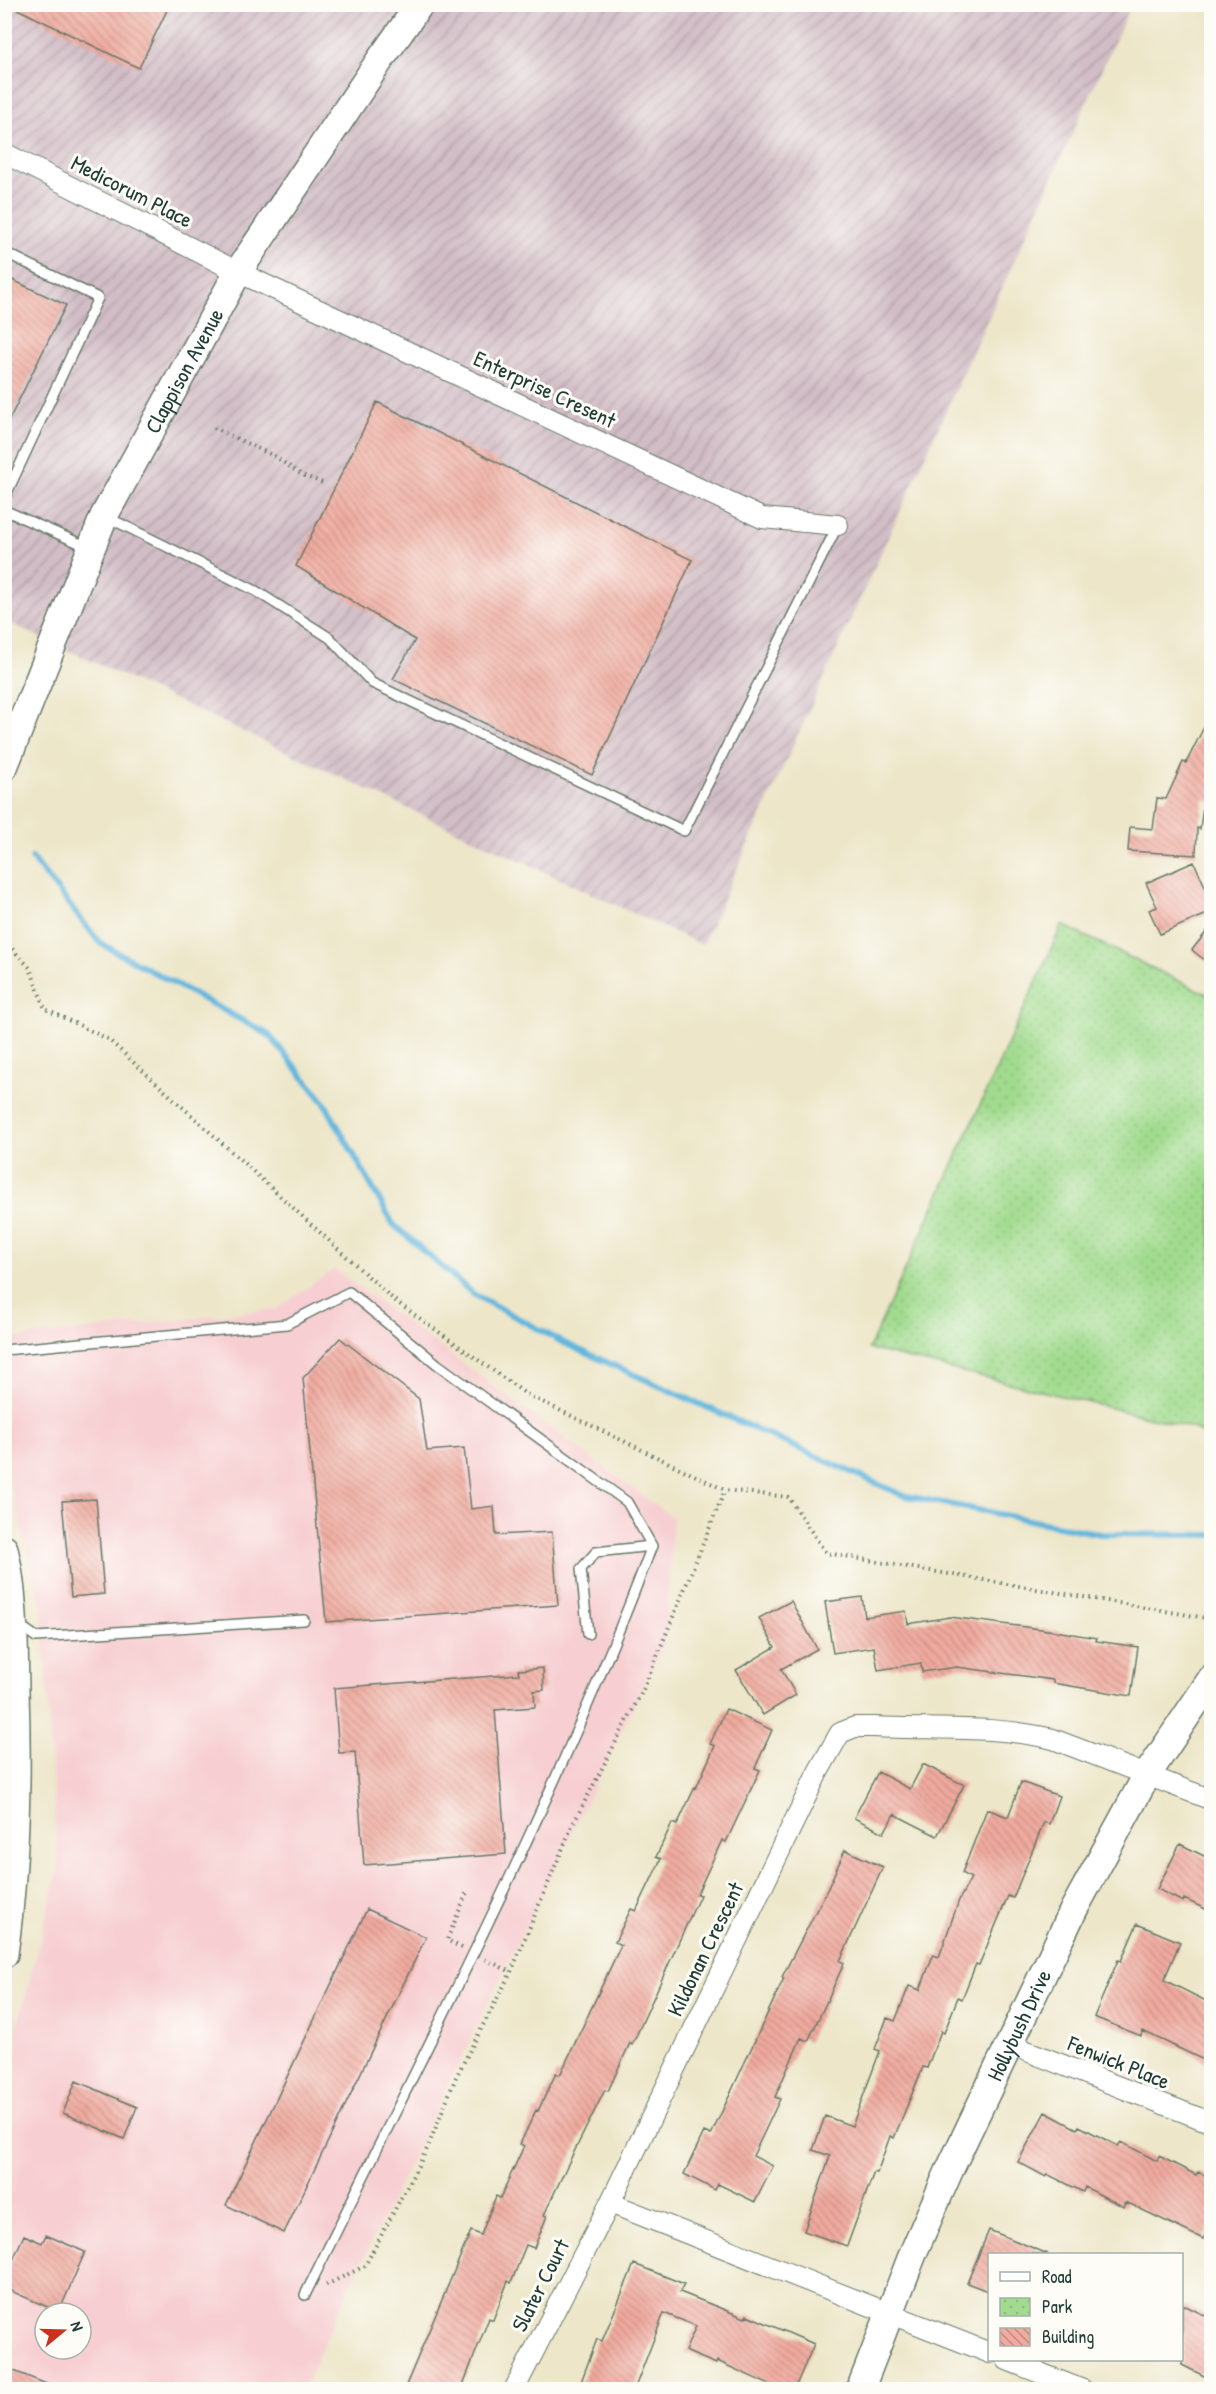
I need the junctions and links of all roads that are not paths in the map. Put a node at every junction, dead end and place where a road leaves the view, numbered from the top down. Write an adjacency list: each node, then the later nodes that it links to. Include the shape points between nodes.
1 (420, 4): 4 (main road, Clappison Avenue)
2 (4, 153): 4 (street, Medicorum Place)
3 (4, 252): 5 (lane, via 98,297)
4 (238, 272): 7 (main road, Clappison Avenue); 8 (street, Enterprise Cresent, via 762,518)
5 (4, 500)
6 (4, 510): 9 (lane)
7 (104, 516): 8 (lane, via 256,591 330,638 372,683 684,831); 9 (main road, Clappison Avenue)
8 (838, 525)
9 (90, 548): 10 (main road, Clappison Avenue)
10 (4, 767)
11 (4, 1350): 12 (lane, via 287,1324 349,1292 437,1364 627,1502)
12 (652, 1546): 16 (lane, via 596,1552 581,1569); 25 (lane, via 620,1630 504,1890)
13 (4, 1550): 15 (main road)
14 (304, 1620): 17 (lane)
15 (8, 1621): 17 (main road)
16 (588, 1634)
17 (21, 1650): 21 (main road, via 17,1814)
18 (1212, 1678): 19 (main road, Hollybush Drive)
19 (1147, 1775): 20 (street); 22 (main road, Hollybush Drive, via 1074,1909); 24 (street, Kildonan Crescent, via 1026,1732 874,1726 840,1733)
20 (1212, 1800)
21 (4, 1954)
22 (1009, 2044): 23 (street, Fenwick Place); 26 (main road, Hollybush Drive, via 950,2169)
23 (1212, 2123)
24 (610, 2203): 26 (street); 30 (street, Slater Court)
25 (305, 2295)
26 (889, 2314): 27 (street); 31 (main road, Hollybush Drive)
27 (988, 2352)
28 (1008, 2361): 29 (street)
29 (1057, 2385): 32 (street)
30 (514, 2390)
31 (860, 2390)
32 (1083, 2390)

